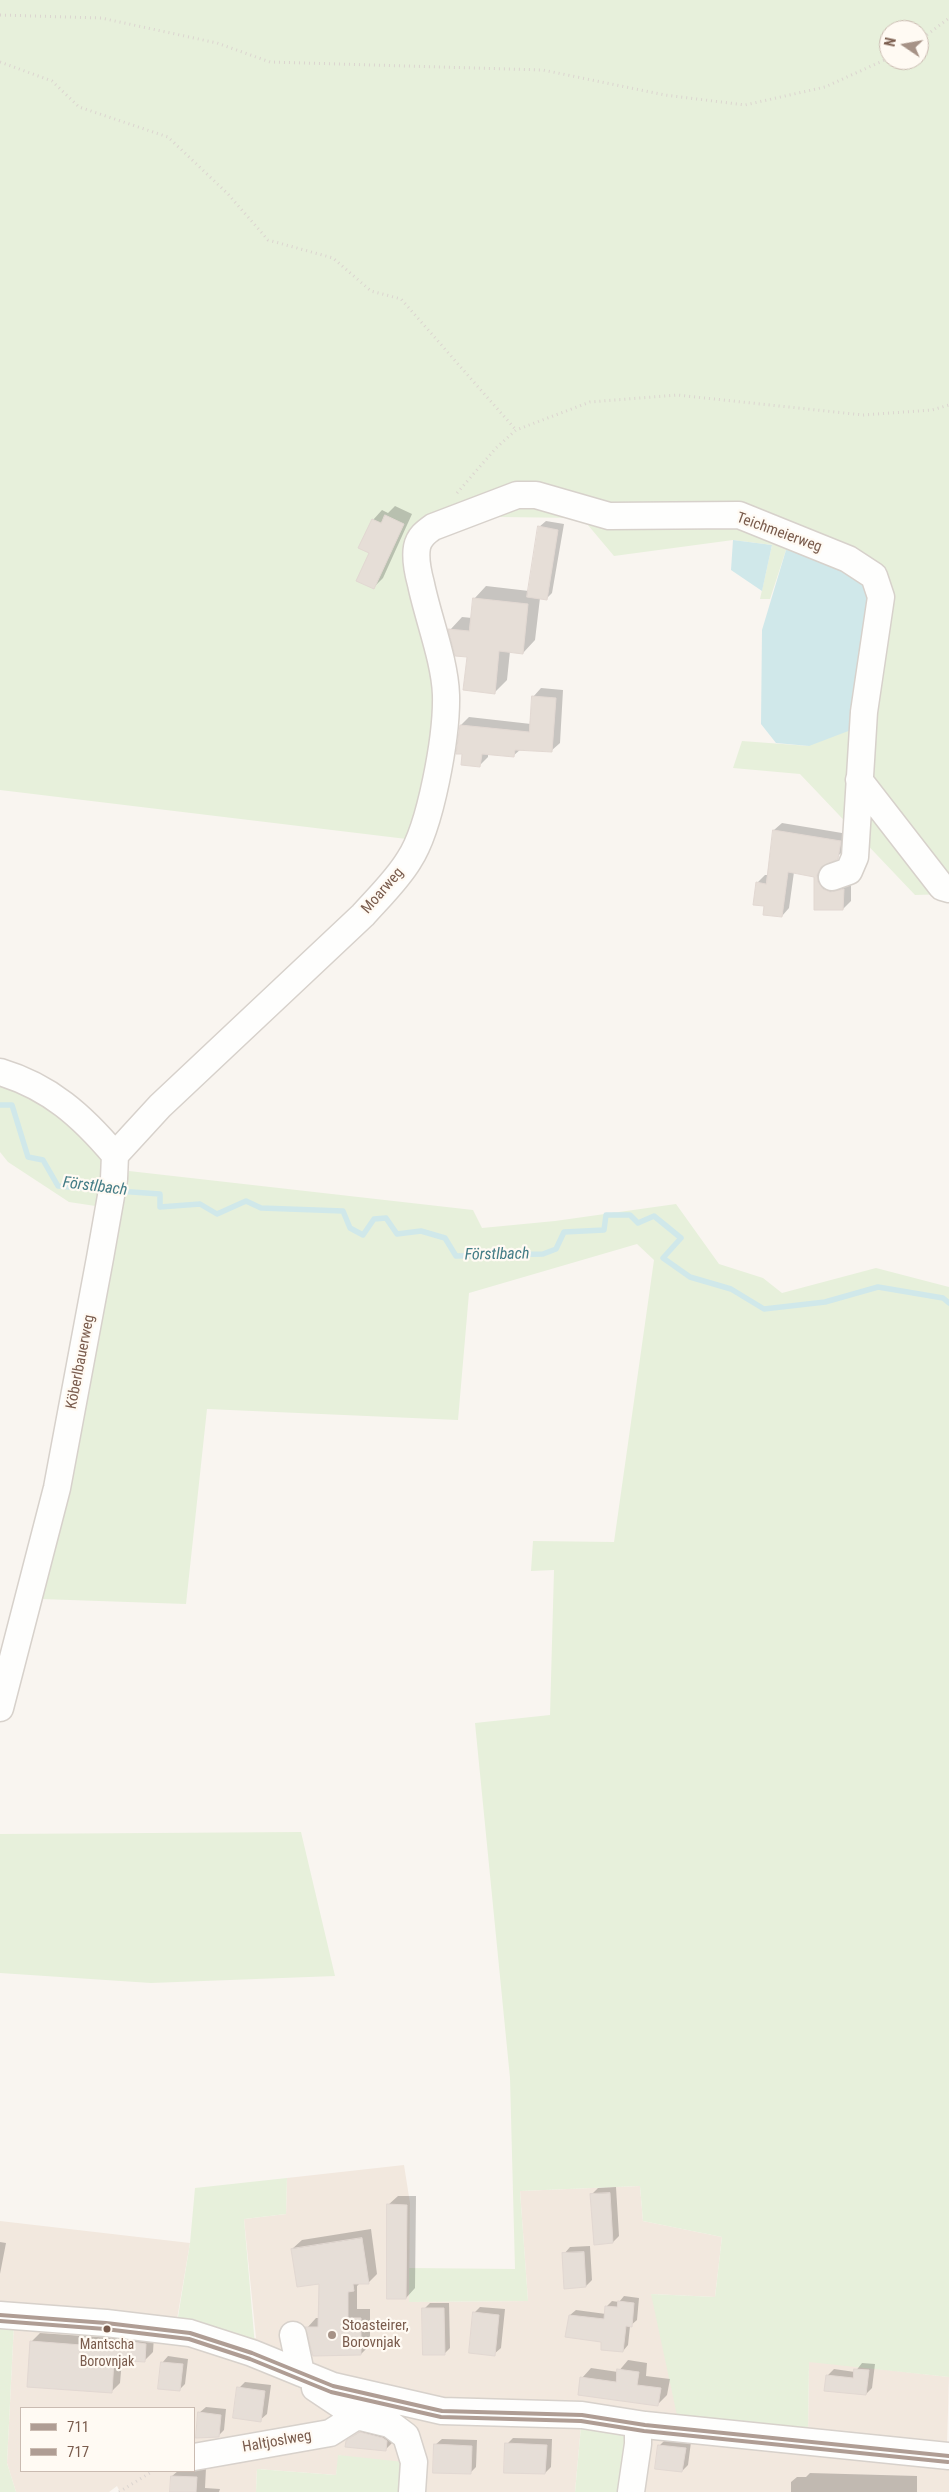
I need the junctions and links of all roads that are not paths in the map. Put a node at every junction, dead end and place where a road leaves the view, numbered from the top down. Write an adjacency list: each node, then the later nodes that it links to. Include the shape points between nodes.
1 (422, 535): 2 (street, Teichmeierweg, via 433,527 517,495 536,495 609,516 739,515 848,559 874,576 881,597 864,712); 6 (street, Moarweg, via 417,547 418,571 446,696 428,813 410,860 369,908 160,1106)
2 (859, 780): 3 (street, Teichmeierweg, via 855,857 850,871); 4 (street, via 942,887)
3 (832, 877)
4 (949, 890)
5 (0, 1072): 6 (street, via 33,1083 75,1113)
6 (113, 1177): 7 (street, Köberlbauerweg, via 57,1488)
7 (0, 1708)
8 (0, 2315): 10 (street, via 175,2330 212,2339)
9 (293, 2334): 10 (street)
10 (292, 2370): 11 (street, via 332,2386); 12 (street)
11 (442, 2411): 13 (street); 14 (street, via 582,2415)
12 (357, 2416): 13 (street); 16 (street, Haltjoslweg, via 330,2433)
13 (390, 2424): 17 (street, via 406,2436 414,2462)
14 (638, 2424): 15 (street); 18 (street)
15 (949, 2456)
16 (195, 2457)
17 (412, 2492)
18 (631, 2492)

